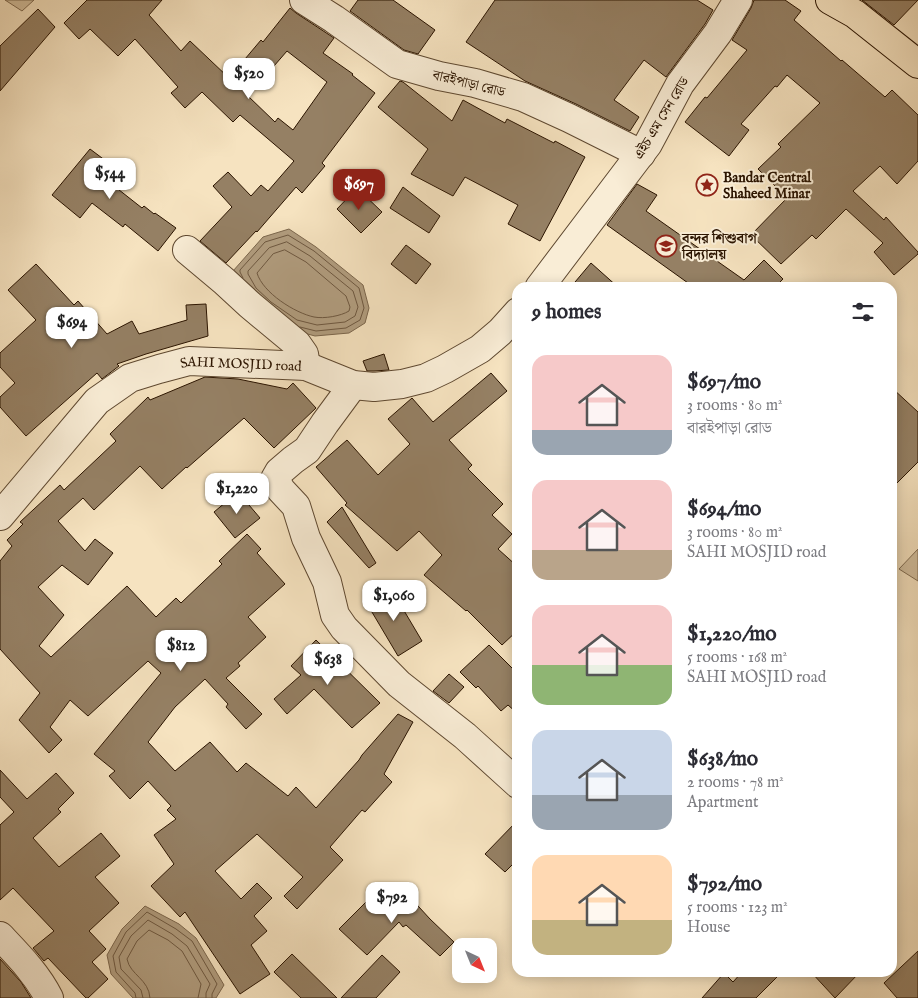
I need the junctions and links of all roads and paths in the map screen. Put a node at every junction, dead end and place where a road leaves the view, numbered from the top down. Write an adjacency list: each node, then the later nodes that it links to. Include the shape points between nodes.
1 (304, 0): 5 (street, বারইপাড়া রোড, via 397,64 523,97)
2 (738, 0): 5 (street, এইচ এম সেন রোড, via 680,84)
3 (830, 0): 4 (main road, via 855,14)
4 (918, 64)
5 (641, 154): 7 (street, এইচ এম সেন রোড)
6 (187, 250): 9 (street, via 297,344 304,354)
7 (544, 282)
8 (512, 319): 10 (street, SAHI MOSJID road, via 480,349 426,378 374,387)
9 (306, 366): 10 (street, SAHI MOSJID road); 11 (street, SAHI MOSJID road, via 189,360 130,378 97,401)
10 (353, 385): 12 (street, via 307,450 279,472 275,479 296,506 306,538 327,582 335,614 344,628 399,684)
11 (0, 516)
12 (512, 779)
13 (0, 936): 14 (street, via 18,954)
14 (49, 998)

